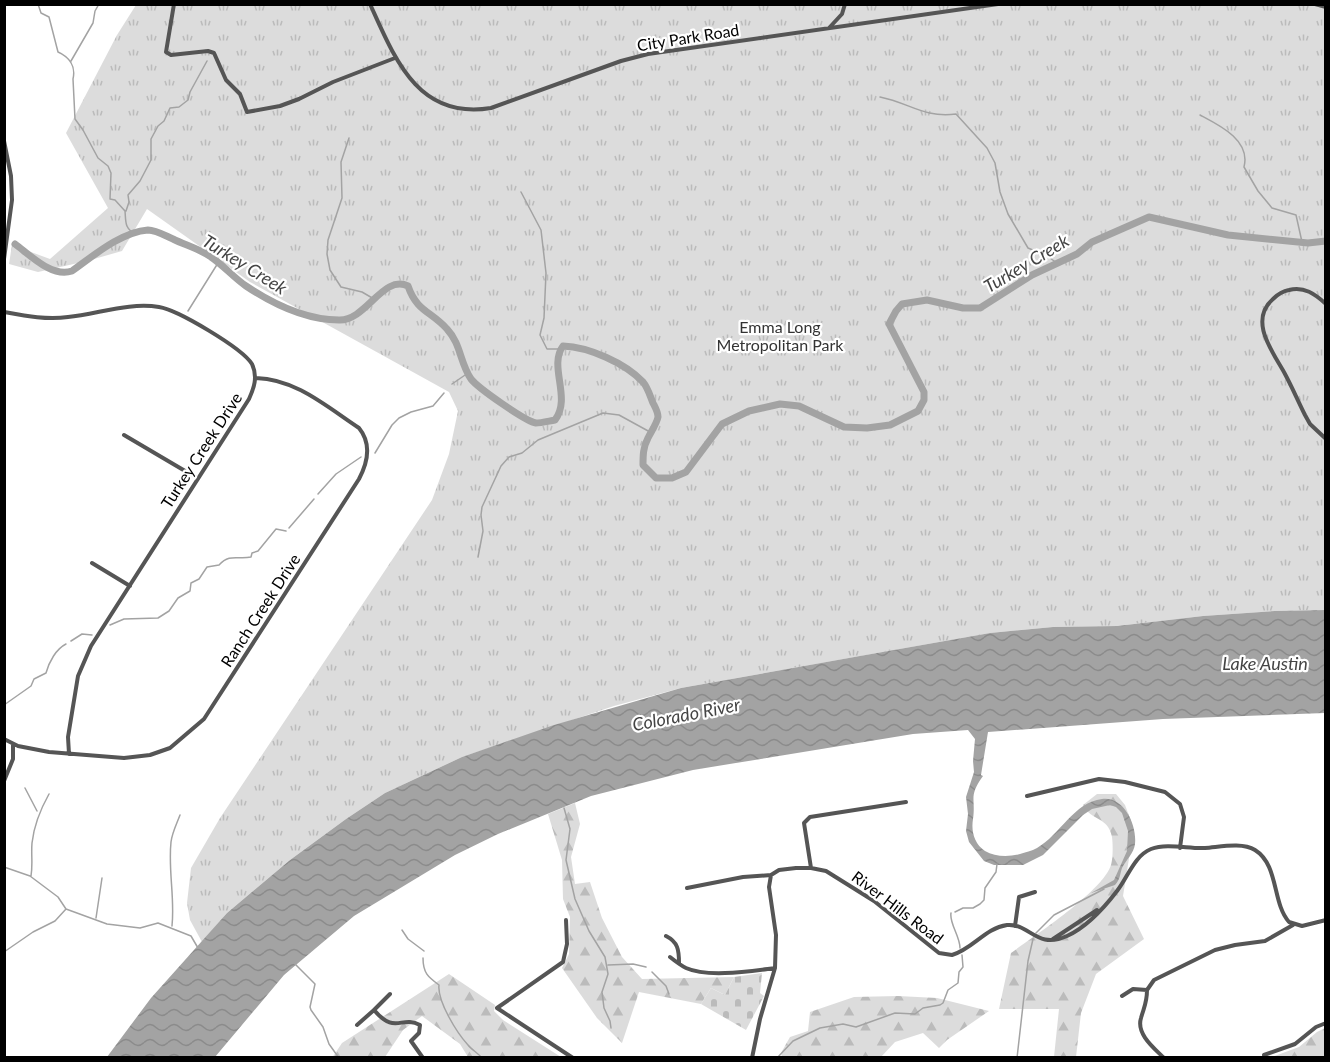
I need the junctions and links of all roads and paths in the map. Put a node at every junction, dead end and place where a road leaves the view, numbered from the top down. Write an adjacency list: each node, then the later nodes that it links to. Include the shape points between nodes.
1 (174, 4): 10 (street, via 166,52 214,53 247,112 299,99)
2 (370, 4): 10 (street, City Park Road)
3 (845, 4): 7 (street)
4 (998, 4): 8 (street, City Park Road)
5 (1315, 4): 6 (street)
6 (1326, 7)
7 (842, 14): 8 (street); 9 (street)
8 (849, 26): 9 (street, City Park Road)
9 (827, 29): 10 (street, City Park Road, via 648,54 482,110 460,109 435,101 417,87)
10 (395, 58)
11 (4, 141): 12 (street, via 12,200)
12 (4, 259)
13 (1326, 304): 17 (street, via 1309,291 1288,290 1269,303 1262,325 1310,424)
14 (4, 312): 15 (street, Turkey Creek Drive, via 67,318 144,305 165,308 226,341 247,358)
15 (255, 378): 18 (street, Turkey Creek Drive, via 249,399); 23 (street, Ranch Creek Drive, via 291,384 359,428 368,443 364,469 204,719 170,748 150,755 124,758)
16 (124, 435): 18 (street)
17 (1326, 439)
18 (197, 478): 20 (street, Turkey Creek Drive)
19 (92, 563): 20 (street)
20 (130, 586): 23 (street, Turkey Creek Drive, via 78,676)
21 (4, 739): 22 (street, Ranch Creek Drive)
22 (13, 744): 23 (street, Ranch Creek Drive); 24 (street, via 13,759)
23 (69, 754)
24 (4, 781)
25 (1027, 796): 27 (street, via 1099,779 1165,792 1180,804 1184,817)
26 (906, 801): 28 (street, via 810,817 804,823)
27 (1180, 848): 34 (street, via 1254,849 1269,868 1284,915); 35 (street, via 1149,850 1103,907 1051,940 1037,938)
28 (811, 868): 29 (street, River Hills Road, via 786,868); 35 (street, River Hills Road, via 833,874 860,891 942,954 957,954 990,931)
29 (771, 875): 30 (street, River Hills Road); 39 (street)
30 (687, 888)
31 (1035, 892): 35 (street, via 1018,897)
32 (566, 920): 48 (street, via 567,944 562,962 497,1008)
33 (1326, 920): 34 (street)
34 (1293, 925): 40 (street, via 1265,941 1215,950 1154,980)
35 (1015, 926)
36 (666, 936): 38 (street, via 674,940 679,950)
37 (670, 957): 38 (street)
38 (679, 964): 39 (street, via 704,972 740,973)
39 (775, 968): 49 (street)
40 (1148, 990): 42 (street, via 1133,989); 50 (street, via 1141,1028)
41 (390, 994): 43 (street)
42 (1122, 996)
43 (374, 1010): 45 (street); 47 (street, via 392,1024 420,1025 419,1033 411,1041)
44 (1326, 1023): 46 (street, via 1295,1044)
45 (357, 1025)
46 (1264, 1055)
47 (423, 1058)
48 (573, 1058)
49 (752, 1058)
50 (1164, 1058)

